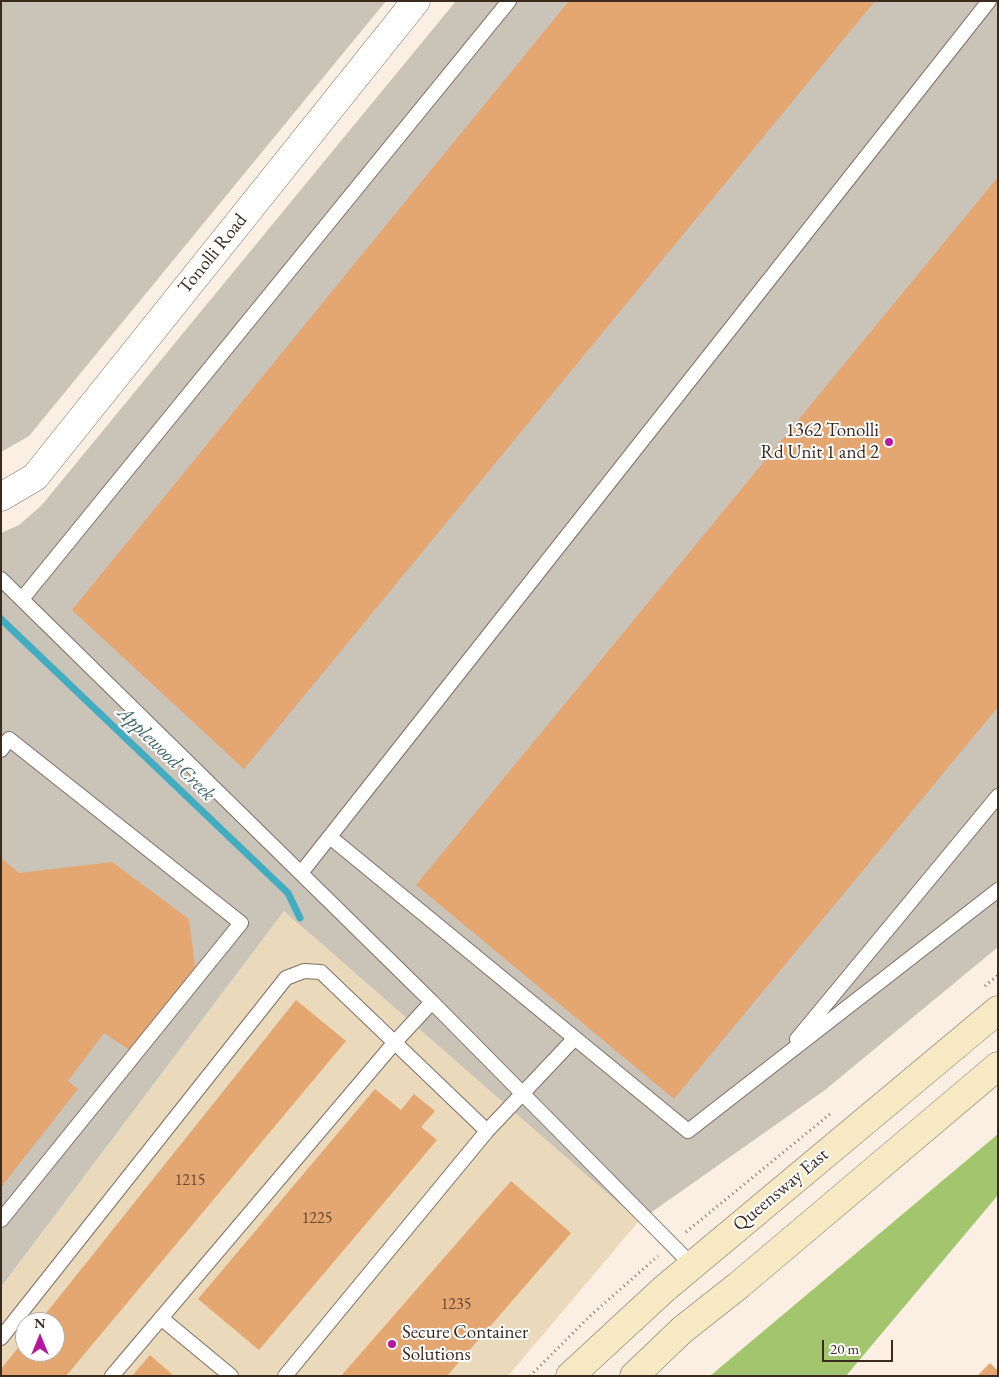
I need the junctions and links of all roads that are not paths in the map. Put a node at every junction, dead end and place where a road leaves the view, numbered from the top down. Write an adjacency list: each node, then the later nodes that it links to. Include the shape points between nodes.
1 (416, 1): 4 (street, Tonolli Road, via 35,477)
2 (509, 1): 6 (lane)
3 (989, 1): 9 (lane)
4 (1, 497)
5 (1, 579): 6 (lane)
6 (22, 599): 10 (lane)
7 (1, 750): 20 (lane, via 10,739 241,924)
8 (998, 796): 16 (lane)
9 (330, 837): 10 (lane); 14 (lane)
10 (301, 874): 12 (lane)
11 (998, 890): 16 (lane)
12 (432, 1002): 15 (lane); 18 (lane)
13 (998, 1010): 21 (main road, Queensway East)
14 (574, 1038): 16 (lane, via 688,1132); 18 (lane)
15 (394, 1042): 19 (lane); 22 (lane); 23 (lane, via 321,972 304,971 286,978)
16 (781, 1059)
17 (998, 1066): 28 (main road, via 682,1330)
18 (523, 1094): 19 (lane); 21 (lane)
19 (487, 1131): 26 (lane)
20 (1, 1220)
21 (692, 1265): 27 (main road, Queensway East)
22 (162, 1318): 24 (lane); 25 (lane)
23 (1, 1338)
24 (112, 1376)
25 (231, 1376)
26 (285, 1376)
27 (570, 1376)
28 (634, 1376)

